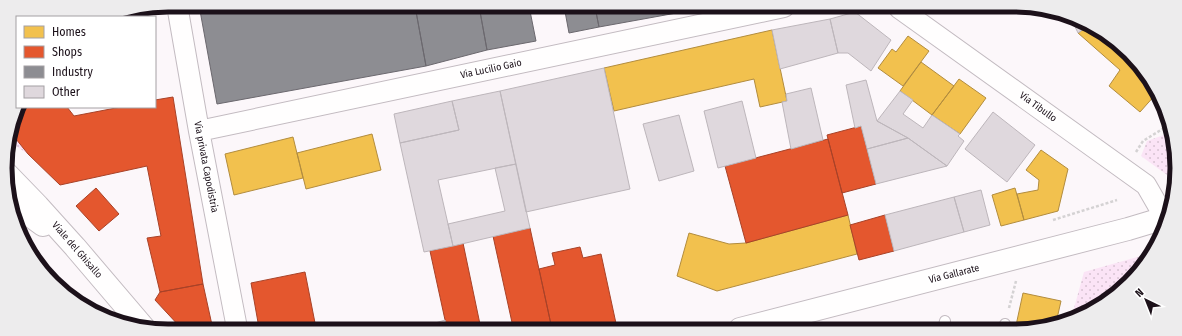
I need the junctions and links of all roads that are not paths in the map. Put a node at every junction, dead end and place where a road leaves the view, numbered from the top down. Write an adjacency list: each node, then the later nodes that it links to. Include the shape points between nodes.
1 (178, 12): 4 (street, Via privata Capodistria)
2 (760, 12): 4 (street, Via Lucilio Gaio)
3 (905, 12): 7 (street, Via Tibullo, via 1146,185)
4 (199, 131): 11 (street, Via privata Capodistria)
5 (12, 179): 9 (street, Viale del Ghisallo)
6 (17, 206): 9 (street)
7 (1164, 212)
8 (1162, 218): 12 (street, Via Gallarate)
9 (75, 247): 10 (street, Viale del Ghisallo)
10 (138, 321)
11 (236, 324)
12 (759, 324)

